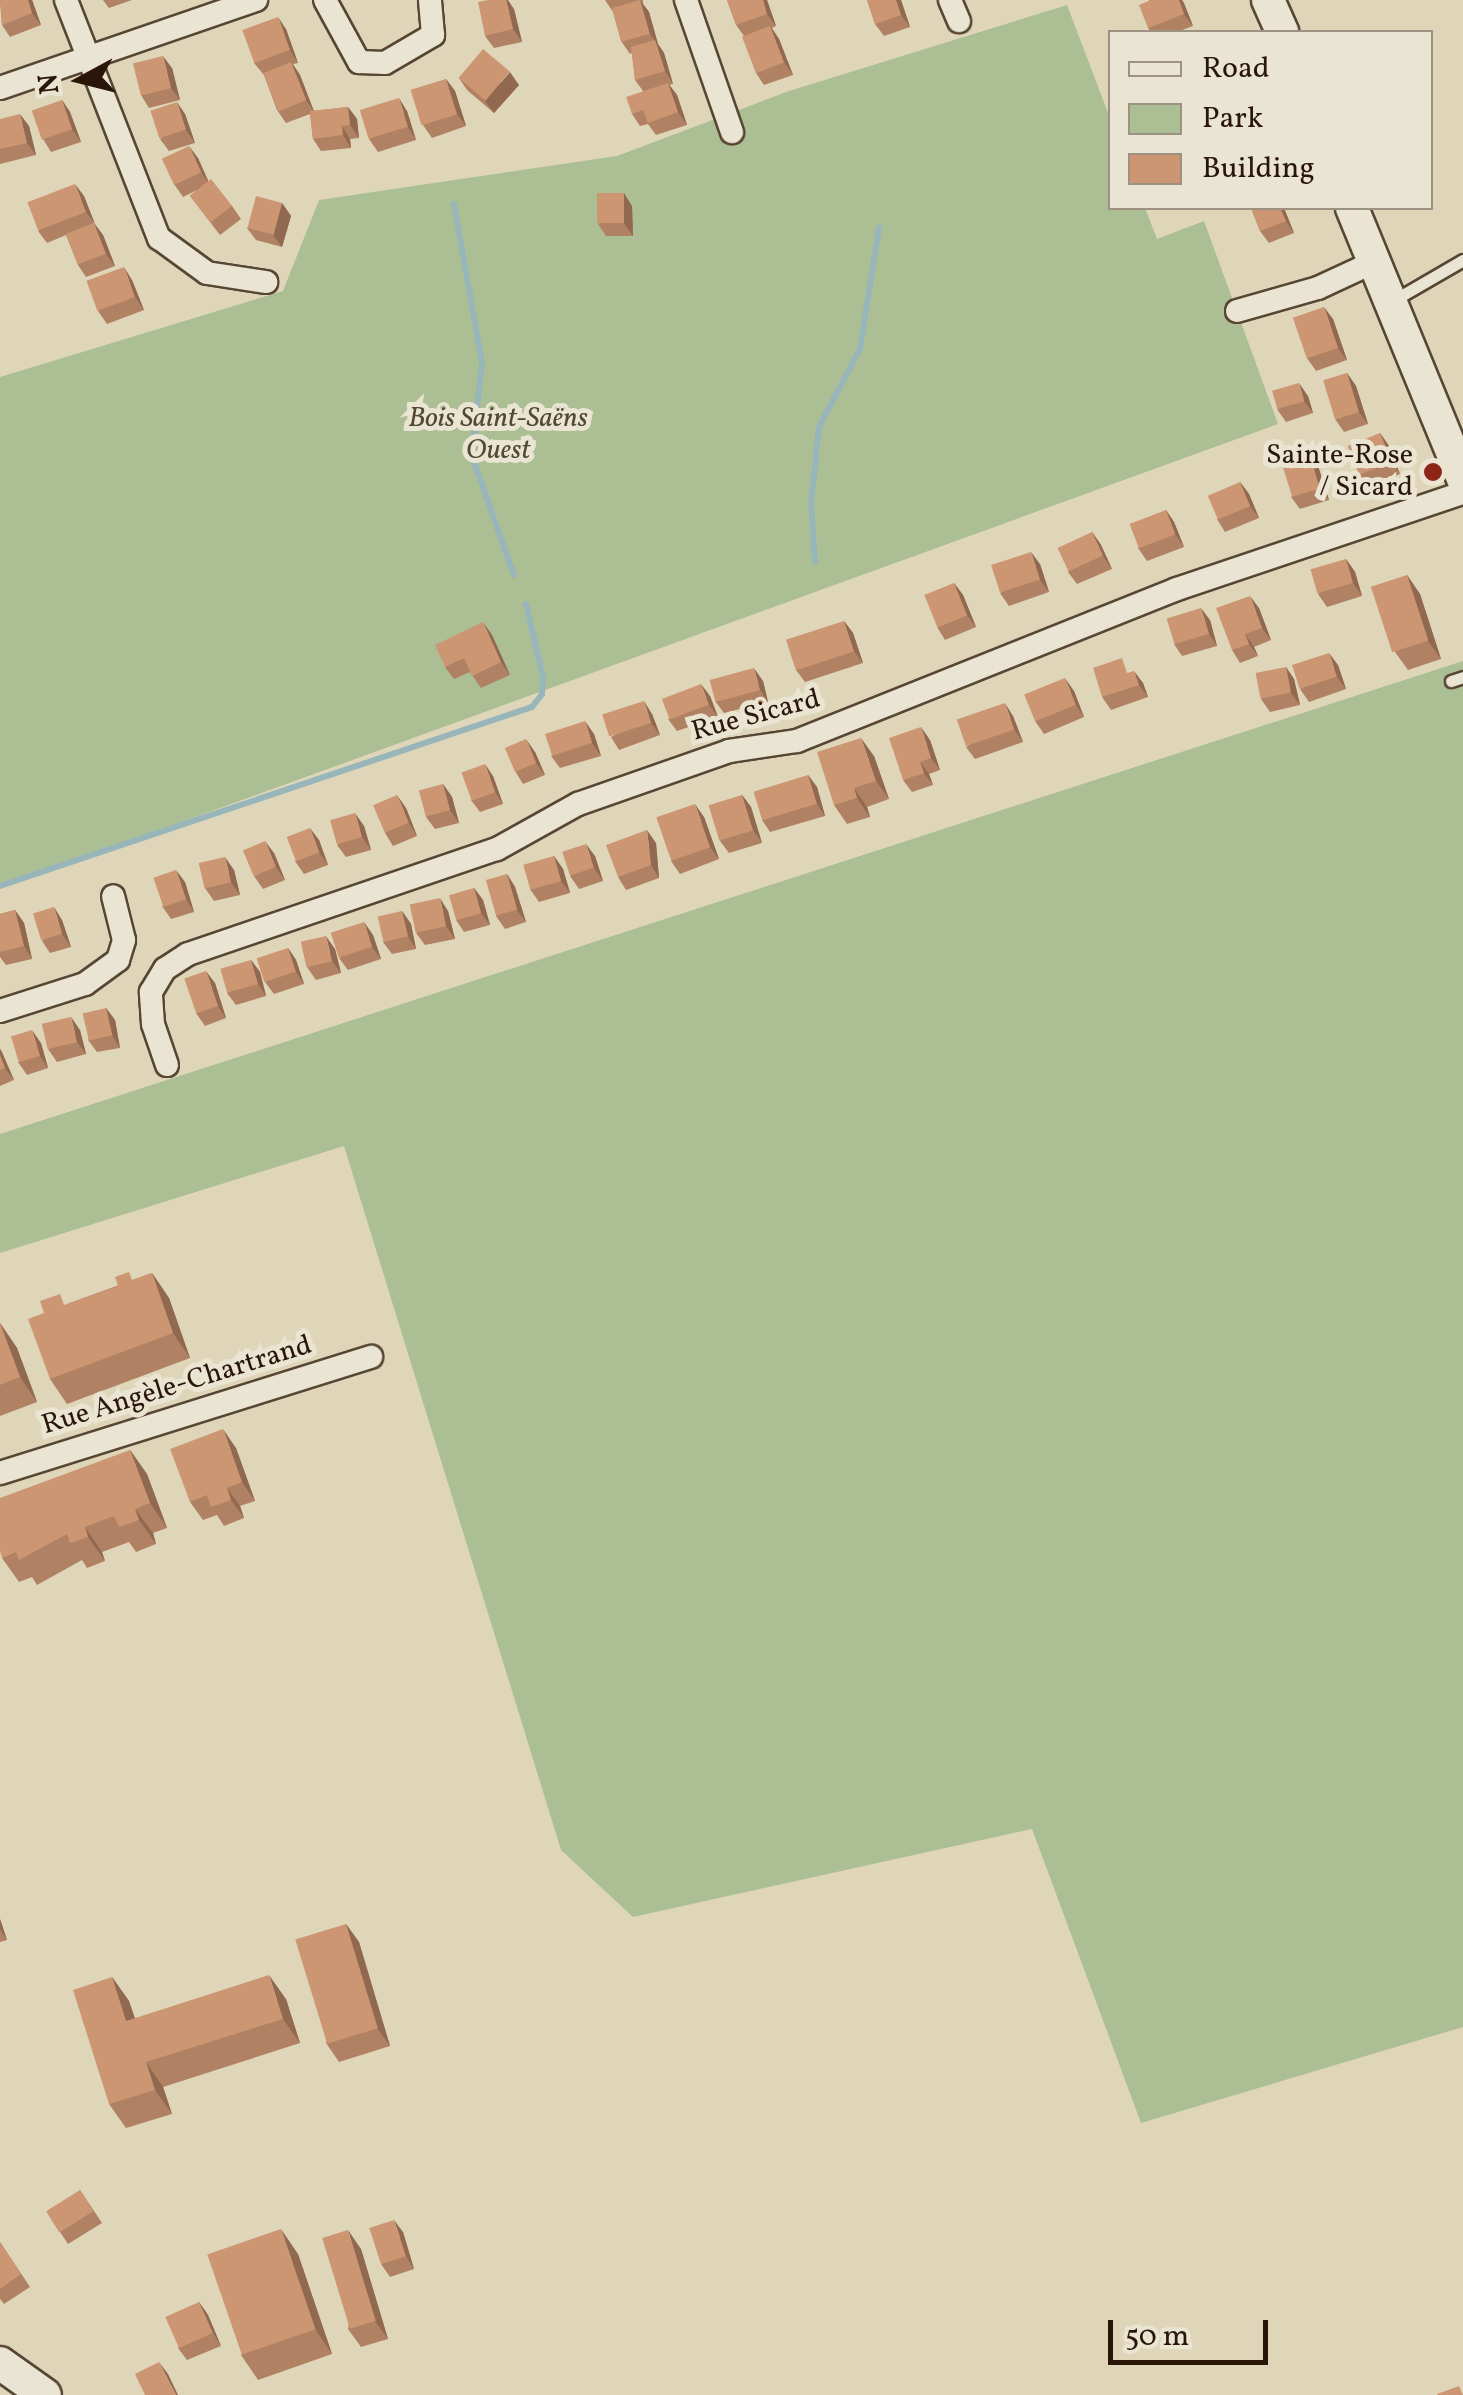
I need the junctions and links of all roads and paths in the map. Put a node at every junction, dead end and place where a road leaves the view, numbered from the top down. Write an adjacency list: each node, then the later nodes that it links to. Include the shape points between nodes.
1 (66, 0): 8 (street)
2 (256, 0): 8 (street)
3 (325, 0): 4 (street, via 359,62 384,63 433,35)
4 (430, 0)
5 (686, 0): 10 (street)
6 (1268, 0): 7 (street)
7 (1281, 30)
8 (87, 59): 9 (street); 14 (street, via 158,238 207,272)
9 (0, 88)
10 (732, 132)
11 (1353, 210): 13 (street)
12 (1463, 260): 15 (lane)
13 (1374, 262): 15 (street); 16 (street, via 1318,288)
14 (266, 282)
15 (1390, 302): 17 (street)
16 (1237, 311)
17 (1462, 479): 20 (street, Rue Sicard, via 798,742 729,751 578,804 497,849 188,954 165,968 151,992 153,1024)
18 (113, 896): 19 (street, via 124,940 118,960 86,984)
19 (0, 1011)
20 (168, 1065)
21 (371, 1357): 22 (street, Rue Angèle-Chartrand)
22 (0, 1473)
23 (0, 2363): 24 (street)
24 (45, 2395)

